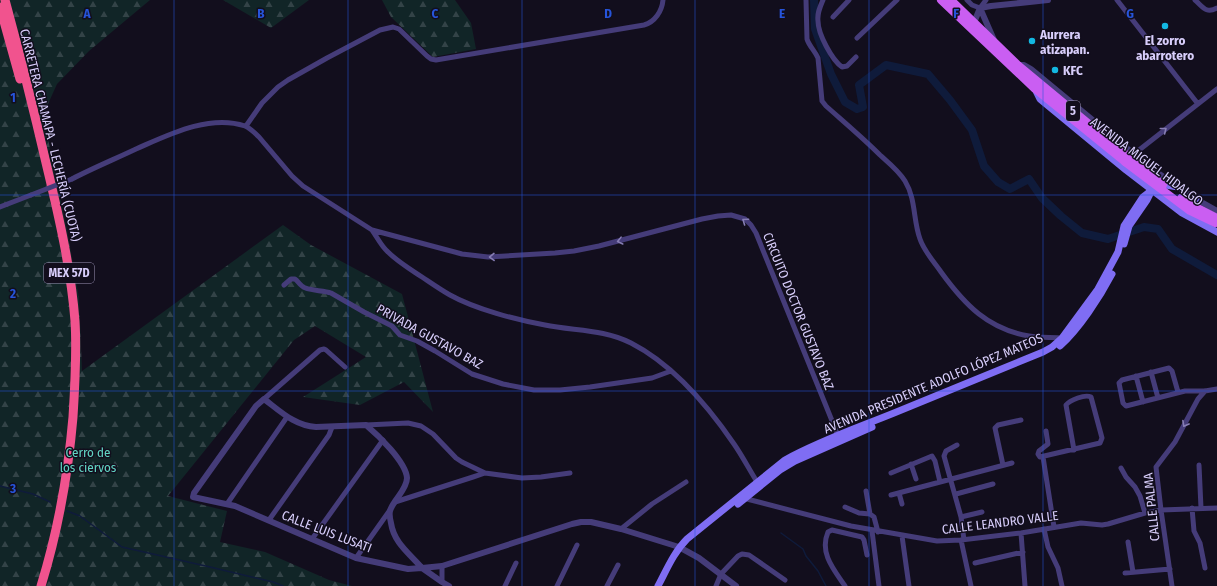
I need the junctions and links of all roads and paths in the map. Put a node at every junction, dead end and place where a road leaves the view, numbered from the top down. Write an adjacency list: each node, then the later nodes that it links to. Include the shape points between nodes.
1 (4, 0): 124 (highway, CARRETERA CHAMAPA - LECHERÍA (CUOTA) / MEX 57D, via 32,102 67,256 76,343 71,432 61,507)
2 (664, 0): 25 (street, via 654,20 644,25 436,60 427,56 399,29 387,27 278,87 262,103)
3 (806, 0): 40 (street, via 807,39 818,58 822,101 905,180 912,195 920,240 949,284 970,308 994,323 1018,334)
4 (823, 0): 22 (street, via 818,12 818,22 830,53 842,68)
5 (849, 0): 18 (street)
6 (897, 0): 20 (street)
7 (941, 0): 19 (main road, AVENIDA MIGUEL HIDALGO / 5)
8 (951, 0): 19 (main road, AVENIDA MIGUEL HIDALGO / 5)
9 (967, 0): 16 (street)
10 (975, 0): 16 (street)
11 (986, 0): 16 (street)
12 (1048, 0): 16 (street)
13 (1117, 0): 24 (street)
14 (1196, 0): 17 (street, via 1207,11)
15 (0, 8): 123 (highway, CARRETERA CHAMAPA - LECHERÍA (CUOTA) / MEX 57D, via 48,196 64,273 69,324 70,370 63,456 51,526)
16 (980, 8): 19 (street); 21 (street)
17 (1217, 8)
18 (833, 17)
19 (972, 25): 21 (main road, AVENIDA MIGUEL HIDALGO / 5); 26 (main road, AVENIDA MIGUEL HIDALGO / 5, via 1035,89)
20 (857, 38)
21 (995, 42): 26 (main road, AVENIDA MIGUEL HIDALGO / 5, via 1018,65)
22 (856, 56)
23 (1217, 89): 24 (street)
24 (1198, 104): 26 (street, one-way to 24)
25 (246, 126): 33 (street, bridge, via 219,123 181,130 72,179); 37 (street, via 303,186)
26 (1130, 160): 27 (street); 28 (main road); 36 (main road, AVENIDA MIGUEL HIDALGO / 5, bridge)
27 (1152, 169): 29 (street); 30 (main road, via 1155,179)
28 (1136, 177): 30 (main road); 31 (main road)
29 (1178, 187): 30 (main road, via 1163,186); 32 (street)
30 (1152, 190): 31 (main road, AVENIDA PRESIDENTE ADOLFO LÓPEZ MATEOS); 35 (main road); 38 (main road, AVENIDA PRESIDENTE ADOLFO LÓPEZ MATEOS)
31 (1143, 197): 38 (main road, AVENIDA PRESIDENTE ADOLFO LÓPEZ MATEOS, via 1126,221)
32 (1196, 199): 34 (street); 35 (main road, via 1185,204)
33 (0, 207)
34 (1217, 212)
35 (1187, 216): 36 (main road)
36 (1217, 224)
37 (372, 230): 42 (street, via 387,252 460,300 509,317 617,337 647,352); 56 (street, CIRCUITO DOCTOR GUSTAVO BAZ, one-way to 37, via 756,233 745,219 731,215 718,216 586,249 555,254 488,257 462,254)
38 (1124, 236): 40 (main road, AVENIDA PRESIDENTE ADOLFO LÓPEZ MATEOS, via 1120,258 1105,287)
39 (284, 284): 42 (street, PRIVADA GUSTAVO BAZ, via 295,279 305,289 331,293 392,326 400,335 436,351 472,374 503,384 534,390 590,388 652,378)
40 (1065, 339): 56 (main road, AVENIDA PRESIDENTE ADOLFO LÓPEZ MATEOS, via 1057,349 1046,355)
41 (345, 367): 49 (street, via 326,350 320,350)
42 (671, 371): 73 (street, via 710,412 734,444)
43 (1151, 372): 44 (street); 47 (street, via 1171,369); 48 (street)
44 (1136, 376): 50 (street); 50 (street, via 1119,383 1123,403 1128,406)
45 (1217, 389): 46 (street)
46 (1205, 391): 47 (street); 88 (street, CALLE PALMA, one-way to 88, via 1175,442 1156,467)
47 (1178, 392): 48 (street)
48 (1158, 398): 50 (street)
49 (264, 399): 51 (street); 81 (street, CALLE LUIS LUSATI, via 256,406 195,490 193,497)
50 (1143, 402)
51 (287, 417): 54 (street, via 308,427); 81 (street)
52 (1021, 420): 63 (street, via 995,428)
53 (366, 425): 54 (street); 57 (street); 66 (street, via 408,423 421,426 433,434 456,458)
54 (332, 427): 93 (street, via 329,435)
55 (1046, 431): 60 (street, via 1048,444 1038,452 1039,457)
56 (839, 438): 73 (main road, AVENIDA PRESIDENTE ADOLFO LÓPEZ MATEOS)
57 (383, 440): 80 (street, via 402,466 407,478); 103 (street)
58 (957, 445): 70 (street, via 944,454)
59 (1074, 450): 59 (street, via 1066,405 1089,395 1093,399 1102,441); 60 (street)
60 (1043, 459): 95 (street)
61 (1012, 462): 63 (street)
62 (911, 464): 68 (street); 69 (street); 72 (street, via 932,456)
63 (1003, 465): 70 (street)
64 (1199, 465): 85 (street)
65 (1121, 468): 90 (street, via 1140,496)
66 (485, 473): 67 (street, via 522,478); 80 (street)
67 (570, 473)
68 (891, 473)
69 (916, 479)
70 (950, 480): 72 (street); 77 (street)
71 (686, 482): 96 (street, via 652,504)
72 (940, 482): 76 (street)
73 (758, 484): 79 (main road, AVENIDA PRESIDENTE ADOLFO LÓPEZ MATEOS)
74 (993, 484): 77 (street)
75 (866, 491): 91 (street)
76 (899, 493): 78 (street); 82 (street)
77 (956, 494): 92 (street)
78 (891, 495)
79 (743, 498): 94 (street, CALLE LEANDRO VALLE); 107 (main road, AVENIDA PRESIDENTE ADOLFO LÓPEZ MATEOS)
80 (395, 502): 87 (street)
81 (227, 504): 93 (street, CALLE LUIS LUSATI)
82 (902, 504)
83 (845, 507): 91 (street, via 859,513)
84 (1192, 508): 85 (street, CALLE LEANDRO VALLE); 88 (street, CALLE LEANDRO VALLE); 116 (street, via 1194,531 1200,543)
85 (1201, 508): 86 (street, CALLE LEANDRO VALLE)
86 (1217, 508)
87 (390, 510): 110 (street); 115 (street, via 391,526 397,541)
88 (1161, 510): 90 (street, CALLE LEANDRO VALLE); 117 (street, CALLE PALMA)
89 (982, 512): 92 (street)
90 (1145, 512): 95 (street, CALLE LEANDRO VALLE, via 1102,525 1081,523)
91 (870, 514): 99 (street, via 874,517)
92 (961, 517): 104 (street)
93 (269, 520): 103 (street, CALLE LUIS LUSATI)
94 (850, 526): 98 (street, CALLE LEANDRO VALLE); 101 (street)
95 (1054, 527): 97 (street, CALLE LEANDRO VALLE)
96 (621, 529): 107 (street, CALLE LUIS LUSATI); 114 (street, CALLE LUIS LUSATI, via 581,522)
97 (1044, 529): 100 (street, CALLE LEANDRO VALLE); 138 (street)
98 (872, 531): 99 (street, CALLE LEANDRO VALLE); 134 (street)
99 (878, 532): 102 (street, CALLE LEANDRO VALLE)
100 (1021, 533): 104 (street, CALLE LEANDRO VALLE); 108 (street)
101 (849, 534): 109 (street, via 864,538); 133 (street, via 830,530 826,535 825,546 826,558)
102 (902, 536): 104 (street, CALLE LEANDRO VALLE, via 937,541); 135 (street)
103 (312, 539): 110 (street, CALLE LUIS LUSATI)
104 (962, 540): 136 (street)
105 (1128, 542): 118 (street)
106 (577, 545): 127 (street)
107 (681, 548): 120 (street, CALLE LUIS LUSATI); 129 (main road, AVENIDA PRESIDENTE ADOLFO LÓPEZ MATEOS, via 672,558); 130 (main road, AVENIDA PRESIDENTE ADOLFO LÓPEZ MATEOS)
108 (1023, 552): 112 (street); 137 (street)
109 (867, 555)
110 (356, 558): 115 (street, CALLE LUIS LUSATI, via 408,569)
111 (516, 563): 126 (street)
112 (975, 563)
113 (618, 565): 128 (street)
114 (442, 566): 115 (street, CALLE LUIS LUSATI); 122 (street)
115 (422, 568): 122 (street)
116 (1205, 568)
117 (1170, 569): 118 (street); 139 (street, CALLE PALMA)
118 (1133, 572): 119 (street)
119 (1125, 573)
120 (721, 574): 121 (street, via 738,556 745,554); 131 (street); 132 (street, CALLE LUIS LUSATI)
121 (785, 580)
122 (442, 582): 125 (street)
123 (35, 586)
124 (41, 586)
125 (450, 586)
126 (505, 586)
127 (557, 586)
128 (607, 586)
129 (658, 586)
130 (663, 586)
131 (716, 586)
132 (736, 586)
133 (845, 586)
134 (879, 586)
135 (909, 586)
136 (971, 586)
137 (1025, 586)
138 (1062, 586)
139 (1172, 586)

